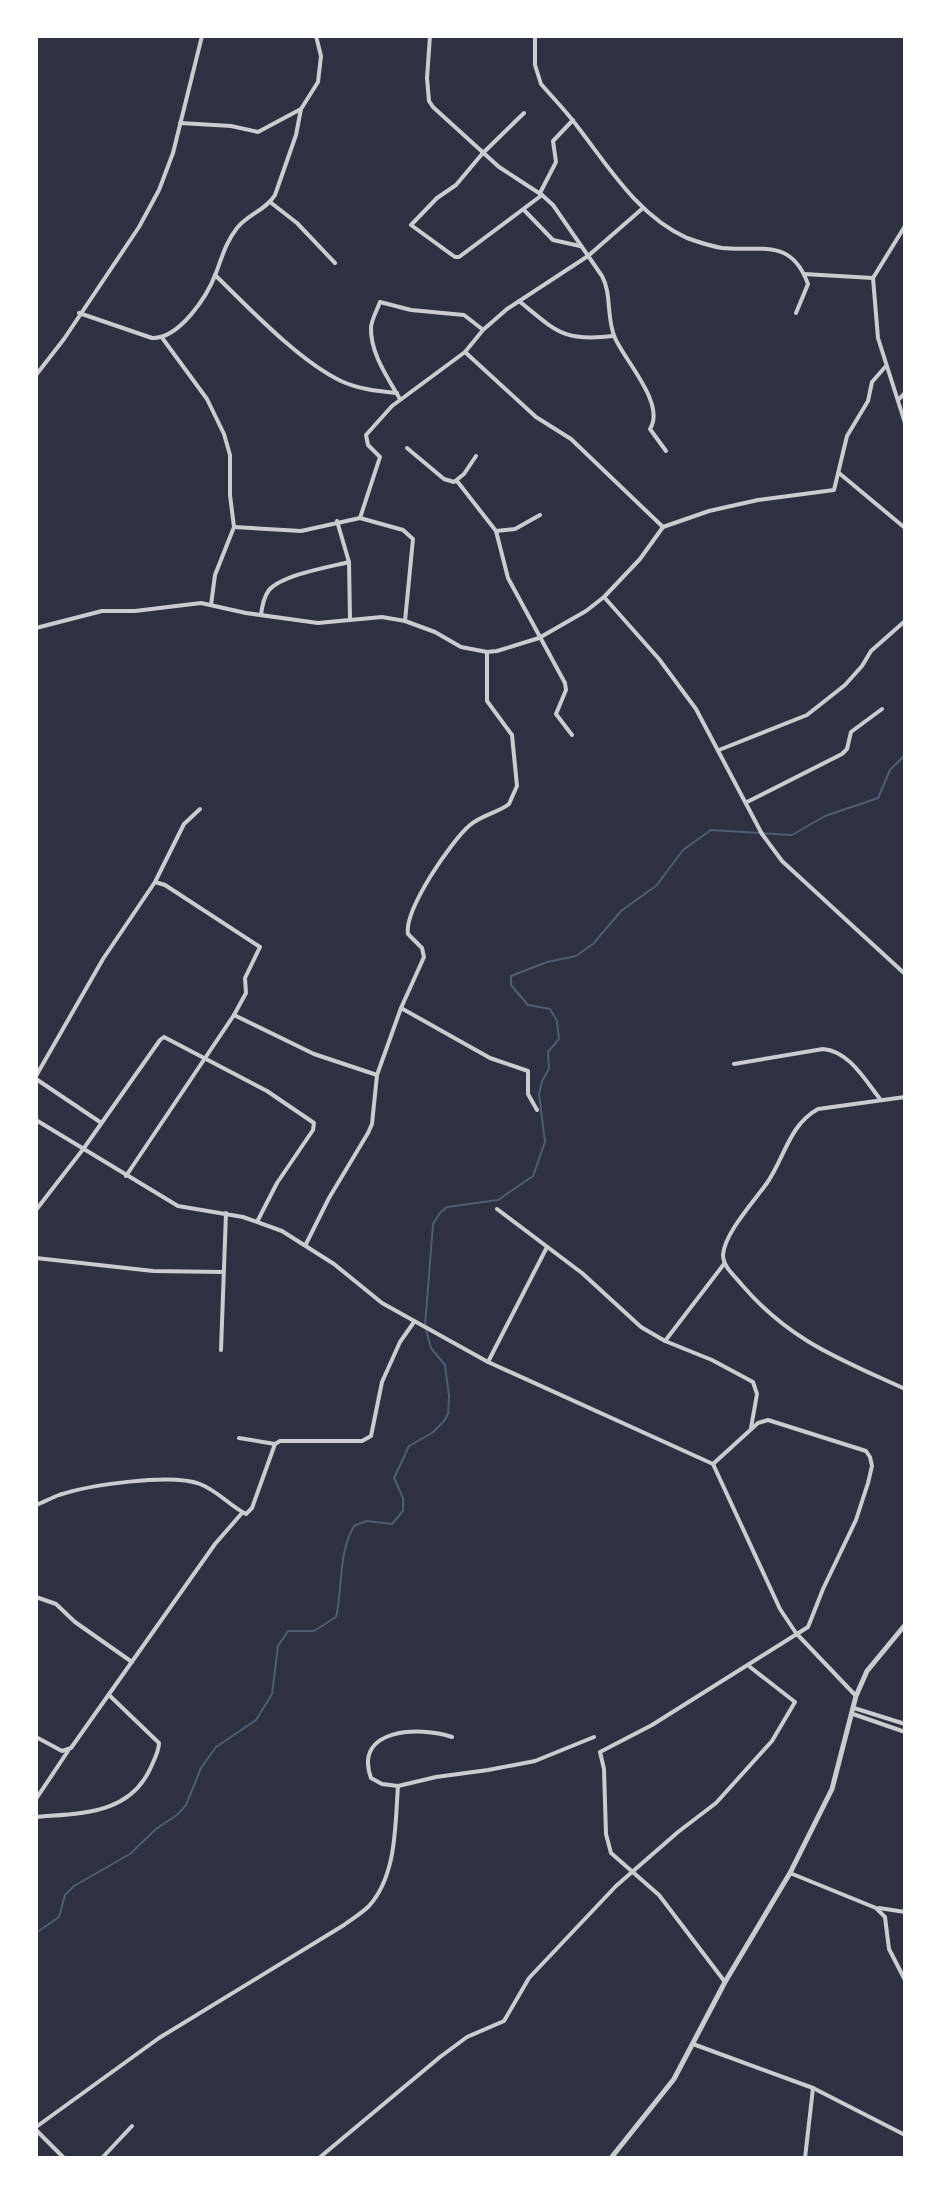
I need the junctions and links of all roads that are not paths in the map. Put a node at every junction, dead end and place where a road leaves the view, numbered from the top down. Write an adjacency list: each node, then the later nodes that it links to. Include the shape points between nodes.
1 (202, 36): 8 (street)
2 (316, 36): 5 (street, via 321,56 318,82)
3 (430, 36): 9 (street, via 429,101)
4 (535, 36): 7 (street, via 536,75)
5 (301, 109): 8 (street, via 258,132); 11 (street)
6 (524, 113): 9 (street)
7 (573, 120): 10 (street, via 553,141 556,162); 12 (street)
8 (180, 123): 22 (street, via 154,200)
9 (482, 154): 10 (street); 13 (street, via 411,225 457,257)
10 (541, 194): 13 (street); 15 (street)
11 (270, 202): 17 (street); 19 (street, via 238,226)
12 (643, 208): 16 (street); 18 (street, via 699,243 783,252)
13 (524, 210): 15 (street, via 553,240)
14 (905, 226): 20 (street)
15 (582, 246): 16 (street)
16 (588, 256): 21 (street); 25 (street, via 605,280)
17 (335, 263)
18 (804, 274): 20 (street); 23 (street, via 807,293)
19 (215, 275): 26 (street, via 185,320); 30 (street, via 263,322 332,376)
20 (873, 278): 28 (street)
21 (519, 301): 24 (street); 25 (street, via 563,334 584,339)
22 (79, 313): 26 (street); 29 (street)
23 (796, 313)
24 (483, 330): 27 (street); 30 (street, via 464,315 380,302 371,327 373,342)
25 (613, 336): 36 (street, via 645,384 650,429)
26 (162, 338): 43 (street, via 207,399 224,434)
27 (465, 352): 32 (street); 44 (street, via 536,417 583,449)
28 (886, 366): 33 (street); 38 (street, via 872,382 868,401 847,436)
29 (36, 375)
30 (397, 393): 32 (street)
31 (905, 393): 33 (street)
32 (400, 399): 41 (street, via 366,435 380,457)
33 (898, 400): 34 (street)
34 (905, 423)
35 (407, 448): 39 (street, via 444,479)
36 (666, 451)
37 (476, 456): 39 (street)
38 (839, 473): 44 (street, via 834,490 758,500); 45 (street)
39 (457, 481): 46 (street)
40 (540, 515): 46 (street, via 515,529)
41 (360, 518): 42 (street); 52 (street, via 403,530 413,539)
42 (337, 521): 43 (street, via 301,531); 47 (street)
43 (234, 527): 49 (street, via 215,575)
44 (663, 527): 48 (street)
45 (905, 528)
46 (496, 531): 55 (street, via 508,578)
47 (349, 562): 50 (street, via 272,587); 51 (street)
48 (604, 597): 55 (street); 59 (street, via 659,659)
49 (211, 605): 50 (street); 54 (street, via 102,611)
50 (261, 615): 51 (street, via 318,623)
51 (350, 619): 52 (street)
52 (405, 621): 56 (street, via 461,647)
53 (905, 621): 59 (street, via 878,643 845,685 807,715)
54 (36, 628)
55 (539, 638): 56 (street); 58 (street, via 567,686 556,714)
56 (487, 652): 64 (street, via 487,701 512,735 517,786 509,804 476,820 455,840 426,884 407,930 424,957)
57 (882, 709): 60 (street, via 851,732 842,754)
58 (572, 735)
59 (719, 750): 60 (street)
60 (747, 802): 63 (street, via 782,861)
61 (200, 809): 62 (street, via 184,824)
62 (155, 882): 65 (street, via 260,947); 69 (street, via 103,959)
63 (905, 974)
64 (401, 1008): 68 (street); 72 (street, via 490,1058 528,1071 528,1094)
65 (234, 1015): 66 (street); 68 (street, via 304,1050)
66 (206, 1060): 74 (street, via 164,1037); 76 (street); 80 (street, via 314,1123)
67 (734, 1064): 71 (street, via 834,1050)
68 (377, 1075): 81 (street, via 372,1124)
69 (36, 1078): 74 (street)
70 (905, 1097): 71 (street)
71 (880, 1099): 84 (street, via 818,1109 798,1124 771,1177 727,1240)
72 (537, 1110)
73 (36, 1120): 75 (street)
74 (101, 1123): 75 (street)
75 (84, 1148): 76 (street); 78 (street)
76 (126, 1176): 79 (street, via 178,1206)
77 (497, 1209): 82 (street)
78 (36, 1210)
79 (226, 1213): 80 (street); 85 (street)
80 (258, 1221): 81 (street)
81 (306, 1244): 86 (street, via 382,1303)
82 (547, 1247): 87 (street, via 641,1327); 89 (street)
83 (36, 1258): 85 (street, via 153,1271)
84 (724, 1264): 87 (street); 90 (street, via 794,1335)
85 (223, 1272): 88 (street)
86 (416, 1322): 89 (street); 93 (street, via 400,1342 382,1382 367,1440)
87 (665, 1341): 91 (street, via 753,1382 757,1394)
88 (221, 1350)
89 (488, 1362): 94 (street)
90 (905, 1389)
91 (750, 1430): 94 (street); 99 (street, via 758,1423 778,1421 856,1447 870,1457 856,1520 808,1627)
92 (239, 1438): 93 (street)
93 (275, 1444): 96 (street, via 250,1513)
94 (713, 1464): 99 (street)
95 (36, 1505): 96 (street, via 92,1487 179,1479 216,1491)
96 (242, 1513): 100 (street)
97 (36, 1597): 100 (street, via 56,1604)
98 (905, 1625): 103 (street, via 867,1671)
99 (796, 1633): 101 (street); 103 (street)
100 (133, 1663): 102 (street)
101 (749, 1666): 114 (street, via 795,1704 772,1741 716,1803); 114 (street, via 600,1752 611,1853)
102 (108, 1695): 110 (street); 113 (street, via 159,1743 147,1777 115,1806)
103 (856, 1696): 104 (street)
104 (853, 1711): 105 (street); 106 (street); 115 (street, via 832,1789)
105 (905, 1724)
106 (905, 1732)
107 (36, 1737): 110 (street)
108 (452, 1737): 111 (street, via 414,1730 384,1737 372,1749 367,1767 371,1778)
109 (594, 1737): 111 (street, via 535,1761)
110 (68, 1751): 112 (street)
111 (398, 1786): 123 (street, via 385,1879 369,1905 159,2038)
112 (36, 1799)
113 (36, 1817)
114 (633, 1871): 119 (street, via 659,1895); 127 (street, via 529,1978 504,2021 467,2037)
115 (790, 1873): 116 (street); 119 (street)
116 (876, 1908): 117 (street); 118 (street, via 885,1917 889,1949)
117 (905, 1912)
118 (905, 1980)
119 (725, 1982): 120 (street)
120 (693, 2044): 121 (street); 128 (street, via 674,2079)
121 (813, 2088): 124 (street); 129 (street)
122 (132, 2126): 126 (street)
123 (36, 2128): 125 (street)
124 (905, 2135)
125 (64, 2158)
126 (102, 2158)
127 (319, 2158)
128 (612, 2158)
129 (805, 2158)

